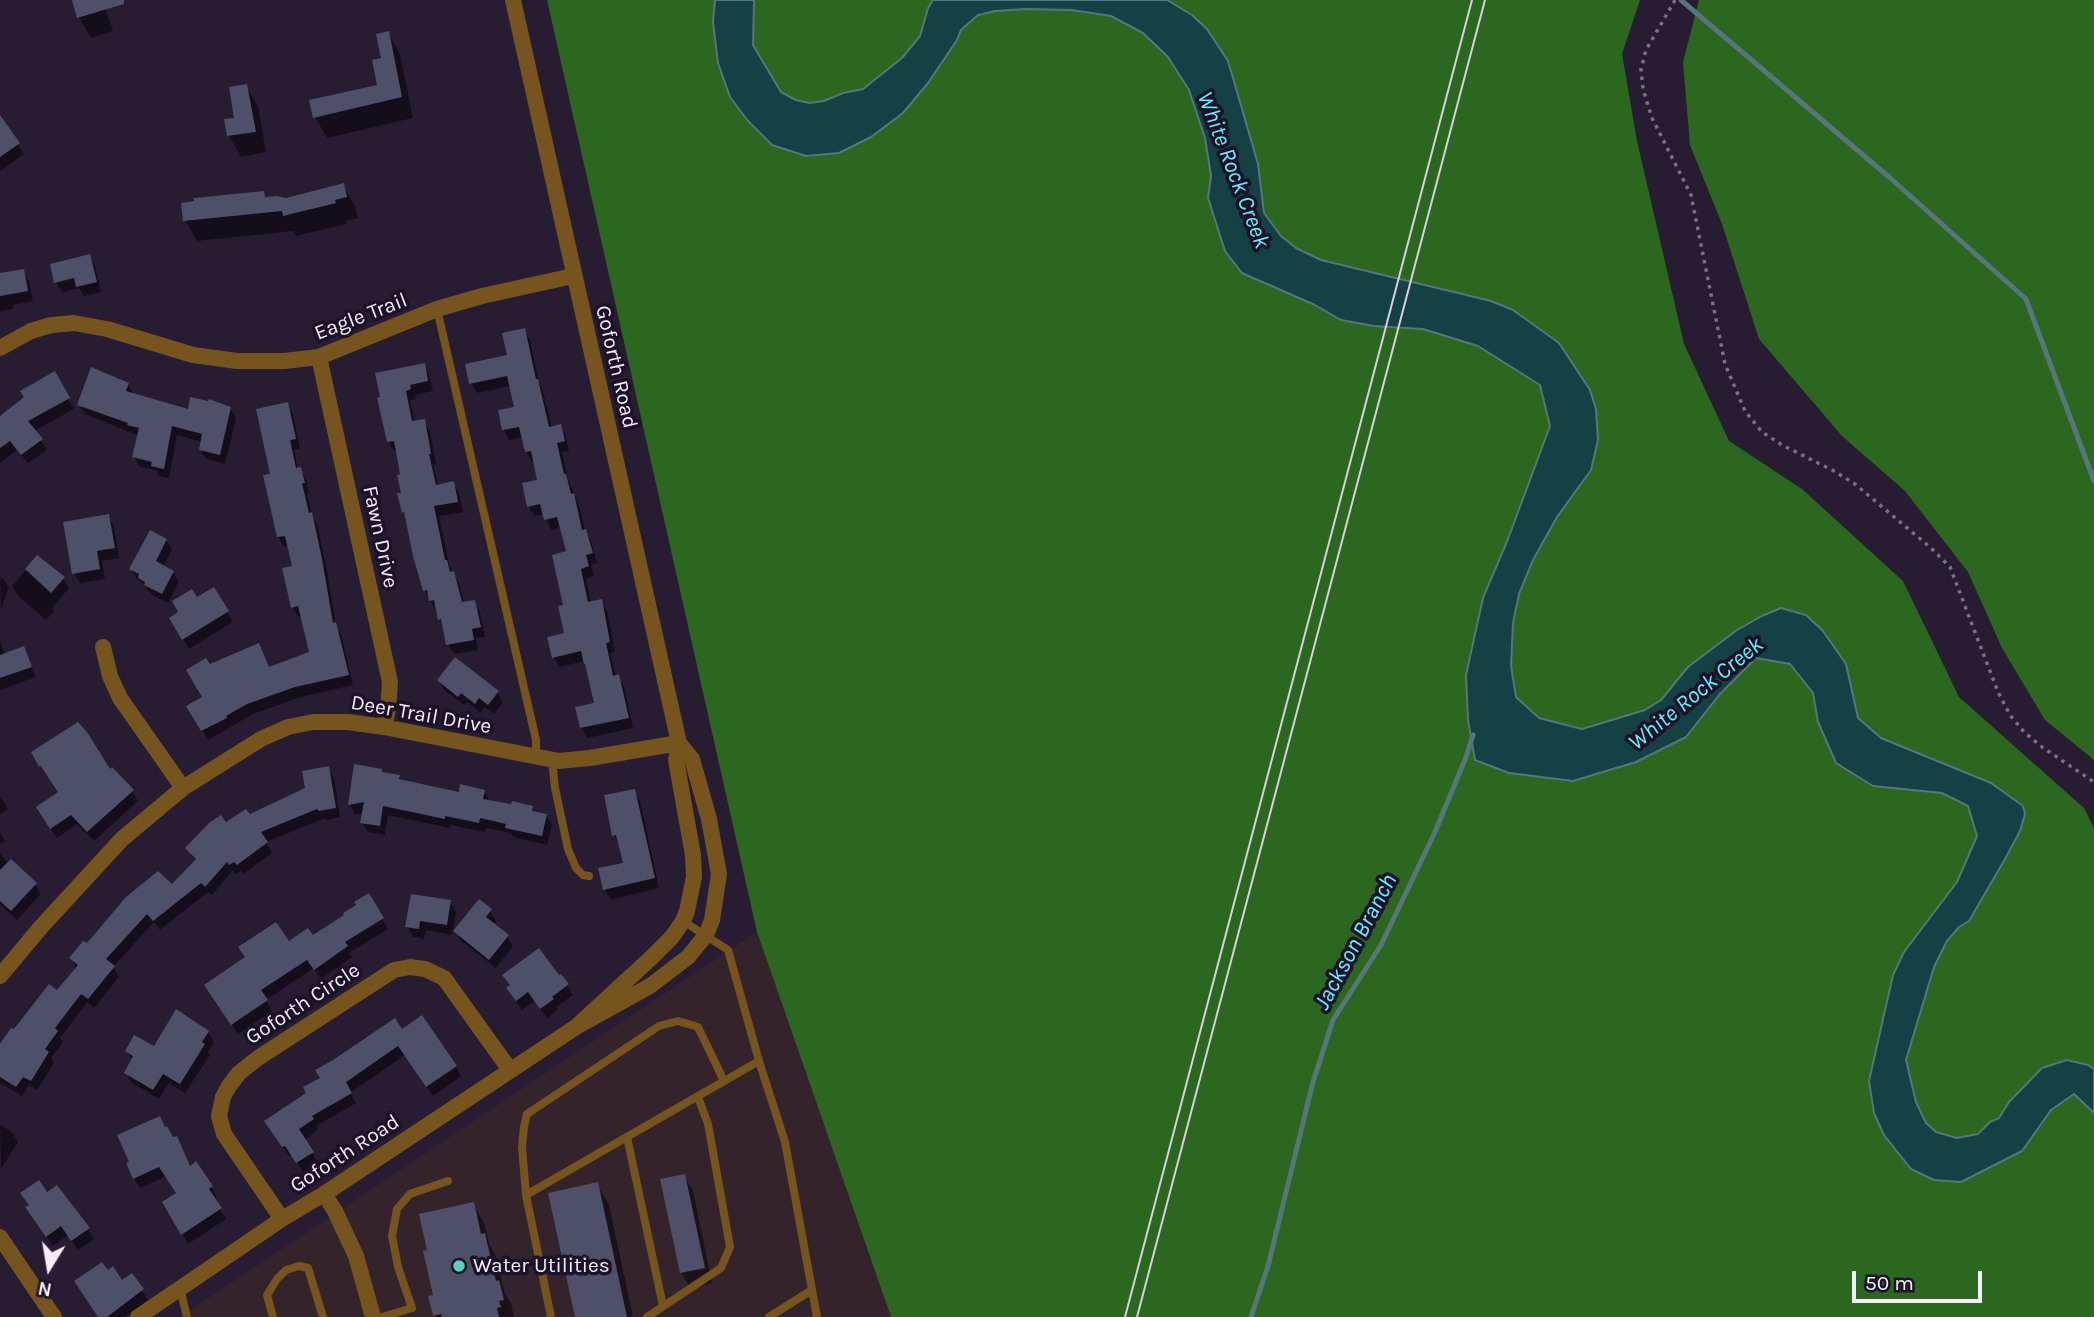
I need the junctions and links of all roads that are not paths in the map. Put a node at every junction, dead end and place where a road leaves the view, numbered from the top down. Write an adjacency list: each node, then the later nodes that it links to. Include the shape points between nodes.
1 (513, 0): 2 (street, Goforth Road)
2 (573, 276): 3 (street, Eagle Trail); 8 (street, Goforth Road)
3 (438, 309): 5 (street, Eagle Trail); 9 (lane)
4 (0, 348): 5 (street, Eagle Trail, via 31,331 74,323 193,355 237,361)
5 (319, 357): 7 (street, Fawn Drive, via 390,682)
6 (103, 647): 10 (street, via 120,698)
7 (384, 726): 9 (street, Deer Trail Drive); 10 (street, Deer Trail Drive, via 313,722 288,727)
8 (679, 743): 9 (street, Deer Trail Drive, via 590,758); 12 (street, Goforth Road, via 676,760 694,877); 13 (street, Goforth Road, via 692,759 719,874)
9 (544, 759): 11 (lane, via 568,849 576,868)
10 (183, 788): 14 (street, Deer Trail Drive, via 122,839)
11 (589, 876)
12 (683, 921): 13 (lane); 15 (street, Goforth Road, via 651,958)
13 (706, 935): 15 (street, Goforth Road, via 669,973); 16 (lane, via 729,950)
14 (3, 967)
15 (576, 1027): 17 (street, Goforth Road)
16 (760, 1061): 18 (lane); 27 (lane, via 785,1142)
17 (510, 1070): 22 (street, Goforth Road); 24 (street, Goforth Circle, via 444,978 410,967 394,970 258,1058 229,1086 219,1116 224,1134)
18 (724, 1082): 19 (lane); 23 (lane, via 698,1027 678,1021 659,1026 527,1114 522,1147)
19 (698, 1097): 20 (lane); 28 (lane, via 708,1124 730,1247 721,1268)
20 (627, 1138): 23 (lane); 28 (lane)
21 (448, 1181): 29 (lane, via 410,1194 397,1209 392,1236)
22 (324, 1194): 24 (street, Goforth Road); 35 (street, via 356,1256)
23 (526, 1195): 37 (lane)
24 (282, 1219): 26 (street, Goforth Road)
25 (0, 1237): 30 (street)
26 (180, 1288): 31 (street, Goforth Road); 32 (lane)
27 (813, 1290): 39 (lane); 40 (lane)
28 (663, 1306): 38 (lane)
29 (413, 1313): 36 (lane)
30 (54, 1317)
31 (138, 1317)
32 (187, 1317)
33 (273, 1317): 34 (lane, via 267,1295 286,1270 299,1266 308,1268)
34 (323, 1317)
35 (373, 1317)
36 (382, 1317)
37 (551, 1317)
38 (647, 1317)
39 (770, 1317)
40 (817, 1317)

